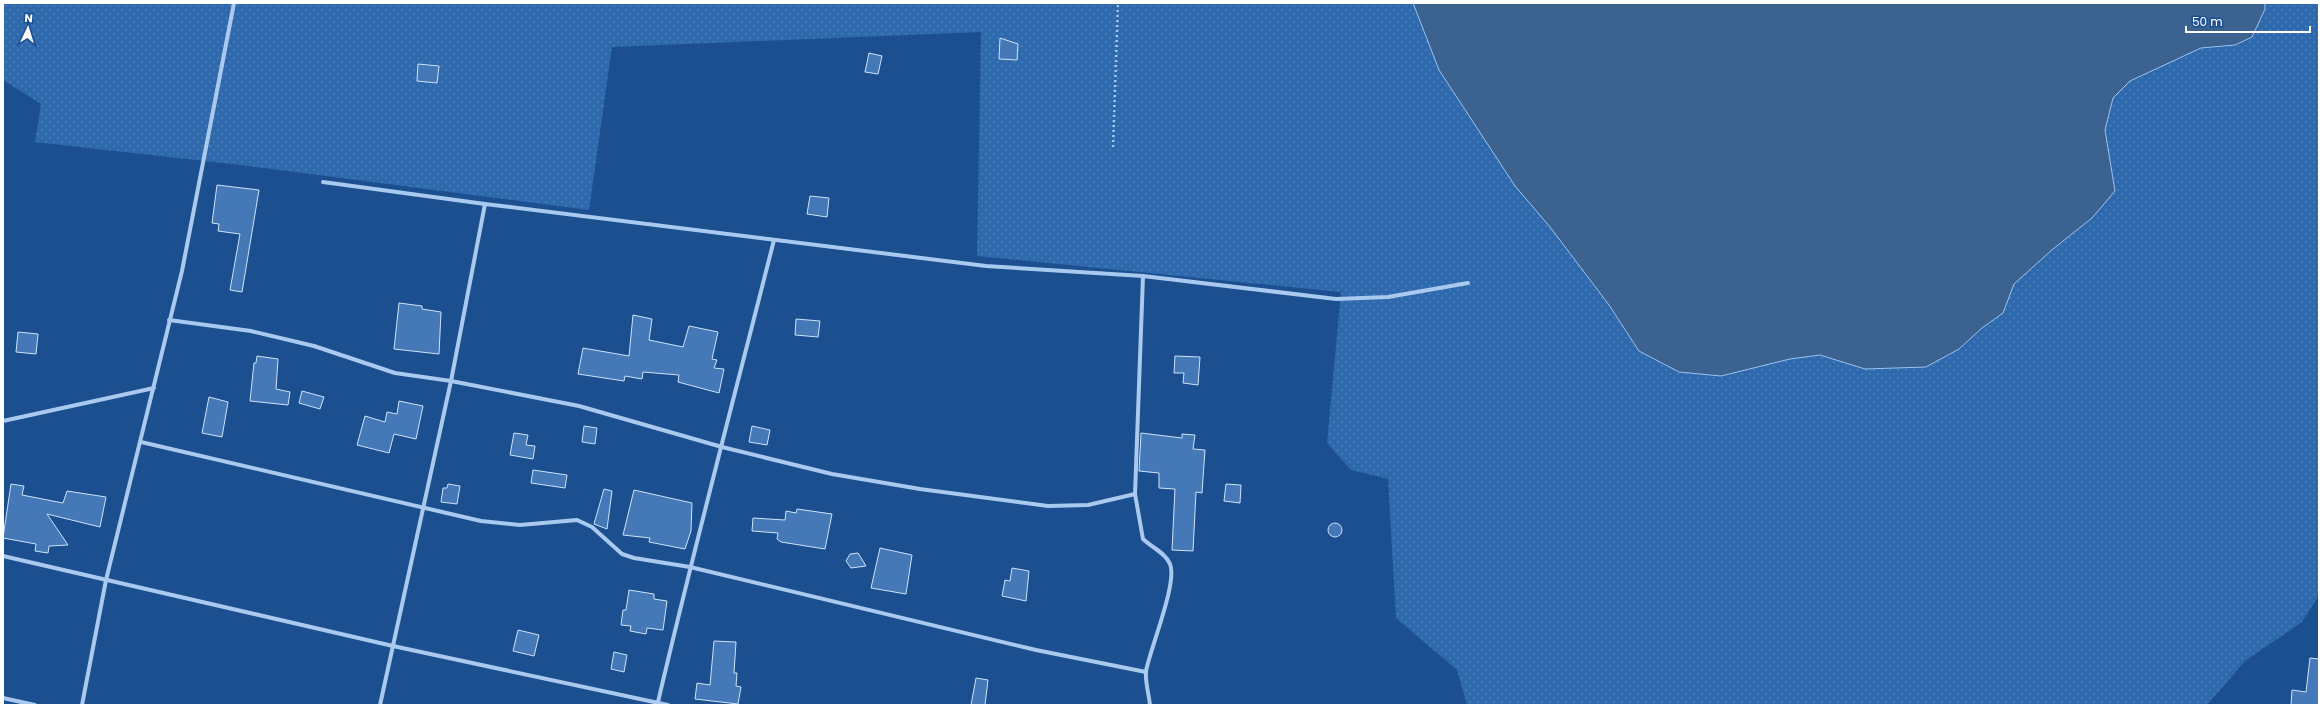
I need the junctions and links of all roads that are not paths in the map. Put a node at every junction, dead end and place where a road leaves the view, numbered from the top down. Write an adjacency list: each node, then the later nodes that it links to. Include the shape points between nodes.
1 (234, 3): 7 (street, via 182,271)
2 (323, 182): 3 (street)
3 (485, 204): 4 (street); 8 (street)
4 (774, 240): 5 (street, via 986,266); 12 (street)
5 (1144, 276): 6 (street, via 1336,299 1388,297); 13 (street)
6 (1468, 283)
7 (169, 320): 8 (street, via 251,332 314,346 395,373); 9 (street)
8 (451, 381): 12 (street, via 579,406); 14 (street)
9 (154, 388): 10 (street); 11 (street)
10 (3, 421)
11 (141, 442): 14 (street); 17 (street)
12 (722, 446): 13 (street, via 832,474 1048,506 1088,505); 16 (street)
13 (1135, 494): 19 (street, via 1143,539 1170,564 1171,576)
14 (423, 508): 16 (street, via 480,521 520,525 577,520 592,527 622,554); 18 (street)
15 (3, 556): 17 (street)
16 (690, 567): 19 (street, via 1036,650); 21 (street)
17 (106, 580): 18 (street); 23 (street)
18 (393, 646): 21 (street); 24 (street)
19 (1146, 672): 26 (street)
20 (3, 698): 22 (street)
21 (658, 702): 25 (street)
22 (35, 705)
23 (82, 705)
24 (380, 705)
25 (668, 705)
26 (1150, 705)

